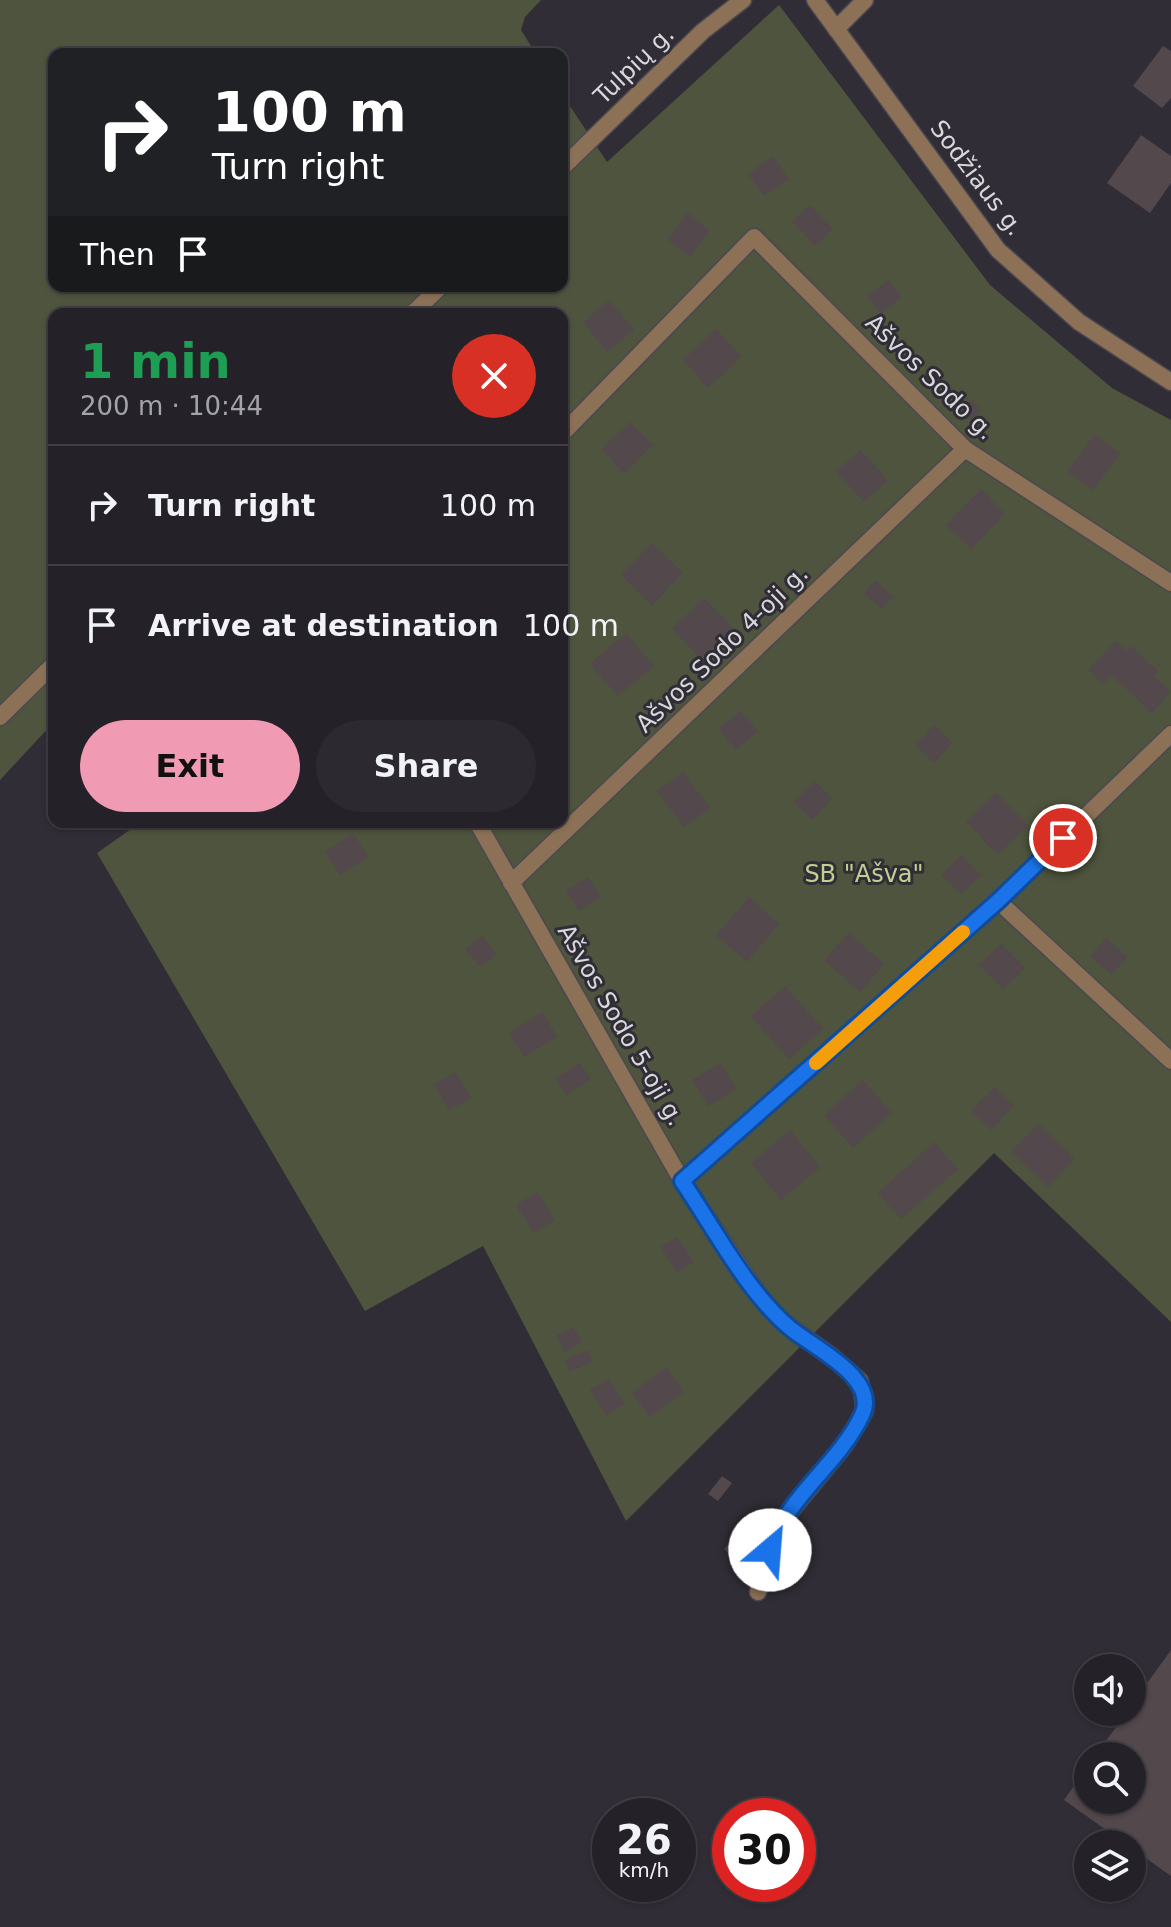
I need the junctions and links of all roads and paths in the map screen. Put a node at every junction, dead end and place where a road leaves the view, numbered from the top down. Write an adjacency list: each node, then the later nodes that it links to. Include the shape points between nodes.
1 (743, 0): 5 (street, Tulpių g., via 703,31)
2 (815, 0): 4 (street, Sodžiaus g.)
3 (865, 0): 4 (street)
4 (836, 29): 8 (street, Sodžiaus g., via 998,250 1079,322)
5 (568, 162)
6 (435, 292): 7 (street)
7 (418, 308)
8 (1171, 382)
9 (568, 428): 10 (street, Ašvos Sodo g., via 754,237)
10 (965, 449): 11 (street, Ašvos Sodo g.); 16 (street, Ašvos Sodo 4-oji g.)
11 (1171, 583)
12 (48, 670): 13 (street)
13 (0, 717)
14 (1171, 734): 17 (street)
15 (480, 828): 16 (street, Ašvos Sodo 5-oji g.)
16 (511, 883): 19 (street, Ašvos Sodo 5-oji g.)
17 (998, 901): 18 (street); 19 (street)
18 (1171, 1061)
19 (682, 1181): 20 (street, Ašvos Sodo 5-oji g., via 778,1318 860,1381 865,1411 845,1445 776,1529)
20 (758, 1592)

